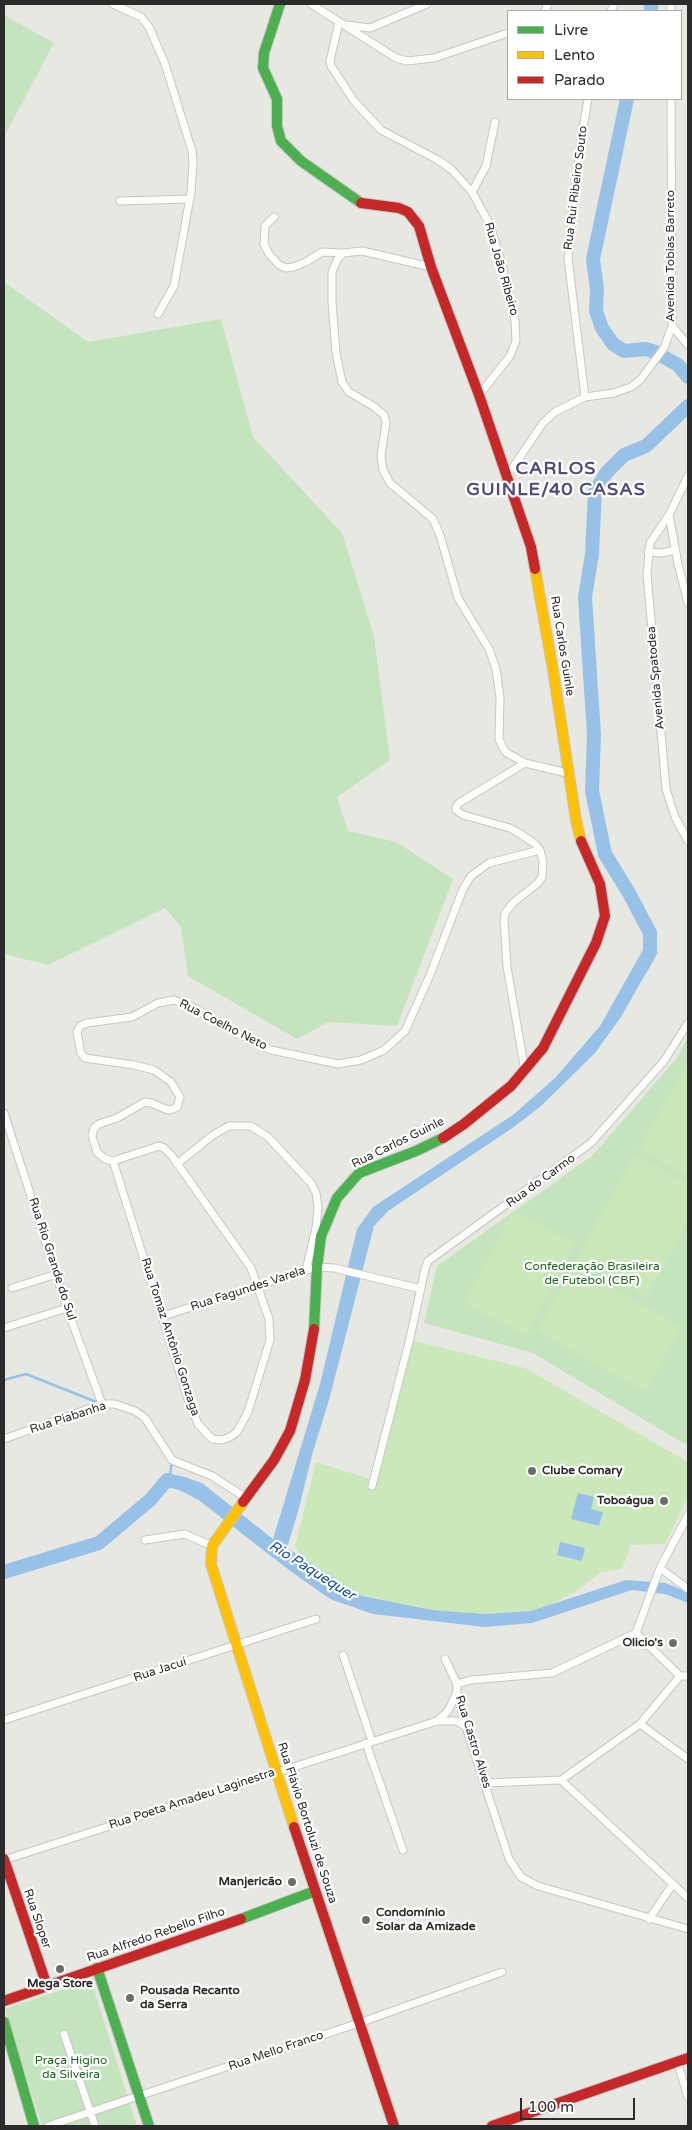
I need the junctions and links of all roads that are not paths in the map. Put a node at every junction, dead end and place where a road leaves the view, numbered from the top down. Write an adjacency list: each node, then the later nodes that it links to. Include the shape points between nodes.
1 (113, 4): 11 (street, via 140,17 165,64 192,151)
2 (280, 4): 15 (street, Rua Carlos Guinle, via 264,53 263,68 277,99 277,126 281,141 301,160 362,204 408,212 420,226)
3 (311, 4): 5 (street)
4 (427, 4): 5 (street, via 370,28)
5 (341, 23): 6 (street, via 396,58 408,61 434,58); 10 (street, Rua João Ribeiro, via 330,60 354,102 381,130 438,160)
6 (507, 33)
7 (588, 100): 20 (street, Rua Rui Ribeiro Souto, via 568,258)
8 (671, 100): 17 (street, Avenida Tobias Barreto)
9 (496, 122): 10 (street, via 486,166)
10 (472, 192): 19 (street, Rua João Ribeiro, via 489,223 516,321 516,341 510,356)
11 (190, 199): 12 (street); 16 (street, via 174,286)
12 (120, 201)
13 (274, 217): 14 (street, via 265,226 264,244 279,265 293,267 322,252)
14 (342, 252): 15 (street, via 362,251); 27 (street, via 332,272 336,353 342,382 349,392 384,415 383,470 390,482 432,519 440,535 458,598 489,649 496,669 500,697 499,739 507,753)
15 (431, 267): 19 (street, Rua Carlos Guinle)
16 (158, 314)
17 (672, 326): 18 (street); 20 (street, Avenida Tobias Barreto, via 664,348 641,380 614,393)
18 (688, 345)
19 (479, 395): 21 (street, Rua Carlos Guinle)
20 (585, 397): 21 (street, Avenida Tobias Barreto, via 564,406 543,423)
21 (507, 476): 28 (street, Rua Carlos Guinle, via 531,547)
22 (688, 476): 23 (street, Avenida Spatodea)
23 (669, 515): 24 (street); 25 (street, Avenida Spatodea, via 650,543)
24 (676, 550): 25 (street); 26 (street)
25 (648, 552): 29 (street, Avenida Spatodea, via 647,574 666,789)
26 (688, 603)
27 (525, 763): 28 (street); 30 (street, via 459,803 456,810 463,815 510,828)
28 (567, 774): 32 (street, Rua Carlos Guinle, via 582,844 600,884 605,916 602,932 543,1048)
29 (688, 842)
30 (540, 850): 32 (street, via 544,869 542,877 514,902 504,920 507,967); 34 (street, Rua Coelho Neto, via 489,863 470,876 405,1031 384,1050 361,1060 338,1064 271,1050 197,1009 174,1000 158,1003 132,1017 80,1026 78,1039 85,1058 154,1070 171,1082 180,1097 173,1109 146,1102 94,1128 92,1141 97,1152)
31 (688, 1023): 41 (street, Rua do Carmo, via 664,1062 591,1143 428,1261)
32 (525, 1071): 36 (street, Rua Carlos Guinle, via 494,1101 442,1138 364,1171 351,1180 337,1198 326,1222)
33 (4, 1113): 38 (street, Rua Rio Grande do Sul)
34 (113, 1161): 35 (street, Rua Tomaz Antônio Gonzaga, via 159,1146 167,1150); 43 (street, Rua Tomaz Antônio Gonzaga)
35 (177, 1164): 37 (street, via 228,1126 250,1126 268,1137 311,1183 316,1193 316,1228); 39 (street, Rua Tomaz Antônio Gonzaga, via 247,1261)
36 (317, 1267): 37 (street, Rua Fagundes Varela); 41 (street, Rua Fagundes Varela, via 345,1270); 48 (street, Rua Carlos Guinle, via 314,1333 298,1408 283,1446)
37 (306, 1270): 39 (street, Rua Fagundes Varela)
38 (57, 1274): 40 (street); 42 (street, Rua Rio Grande do Sul)
39 (257, 1286): 43 (street, Rua Fagundes Varela); 43 (street, Rua Tomaz Antônio Gonzaga, via 269,1319 268,1347 244,1422 237,1432 222,1440 212,1439 198,1424)
40 (12, 1288)
41 (421, 1289): 47 (street, Rua do Carmo)
42 (68, 1308): 44 (street); 45 (street, Rua Rio Grande do Sul)
43 (163, 1316)
44 (4, 1328)
45 (102, 1404): 46 (street, Rua Piabanha); 48 (street, Rua Piabanha, via 135,1410 152,1426 172,1460 212,1476)
46 (4, 1439)
47 (372, 1486)
48 (243, 1503): 51 (street, Rua Carlos Guinle)
49 (688, 1515): 52 (street)
50 (145, 1540): 51 (street, via 185,1534)
51 (212, 1546): 56 (street, Rua Flávio Bortoluzi de Souza, via 211,1564)
52 (660, 1568): 53 (street); 55 (street)
53 (688, 1589)
54 (316, 1618): 56 (street, Rua Jacuí)
55 (636, 1633): 59 (street); 60 (street, Rua Castro Alves, via 552,1673 480,1678)
56 (238, 1645): 61 (street, Rua Jacuí); 67 (street, Rua Flávio Bortoluzi de Souza)
57 (344, 1656): 65 (street)
58 (445, 1659): 60 (street)
59 (684, 1676): 63 (street)
60 (457, 1688): 62 (street, via 448,1711); 64 (street, Rua Castro Alves)
61 (4, 1720)
62 (437, 1721): 64 (street, Rua Poeta Amadeu Laginestra, via 457,1721); 65 (street, Rua Poeta Amadeu Laginestra)
63 (640, 1724): 66 (street); 68 (street)
64 (466, 1727): 69 (street, Rua Castro Alves)
65 (369, 1742): 67 (street, Rua Poeta Amadeu Laginestra); 70 (street)
66 (688, 1759)
67 (276, 1772): 71 (street, Rua Poeta Amadeu Laginestra); 73 (street, Rua Flávio Bortoluzi de Souza)
68 (561, 1780): 69 (street); 72 (street)
69 (486, 1783): 75 (street, Rua Castro Alves, via 509,1859 521,1877 538,1886)
70 (403, 1850)
71 (4, 1859): 79 (street, Rua Sloper)
72 (673, 1884): 74 (street); 75 (street)
73 (316, 1891): 77 (street, Rua Alfredo Rebello Filho); 82 (street, Rua Flávio Bortoluzi de Souza)
74 (688, 1898)
75 (649, 1920): 76 (street, Rua Castro Alves)
76 (688, 1929)
77 (97, 1968): 79 (street, Rua Alfredo Rebello Filho); 86 (street)
78 (502, 1972): 82 (street, Rua Mello Franco)
79 (47, 1986): 80 (street, Rua Alfredo Rebello Filho)
80 (4, 2000)
81 (4, 2022): 89 (street)
82 (359, 2023): 86 (street, Rua Mello Franco); 93 (street, Rua Flávio Bortoluzi de Souza)
83 (64, 2034): 88 (street)
84 (688, 2058): 85 (street)
85 (677, 2062): 87 (street); 94 (street)
86 (139, 2096): 88 (street, Rua Mello Franco); 92 (street)
87 (688, 2097)
88 (91, 2113): 90 (street, Rua Mello Franco); 91 (street)
89 (34, 2126)
90 (48, 2126)
91 (95, 2126)
92 (149, 2126)
93 (394, 2126)
94 (492, 2126)

